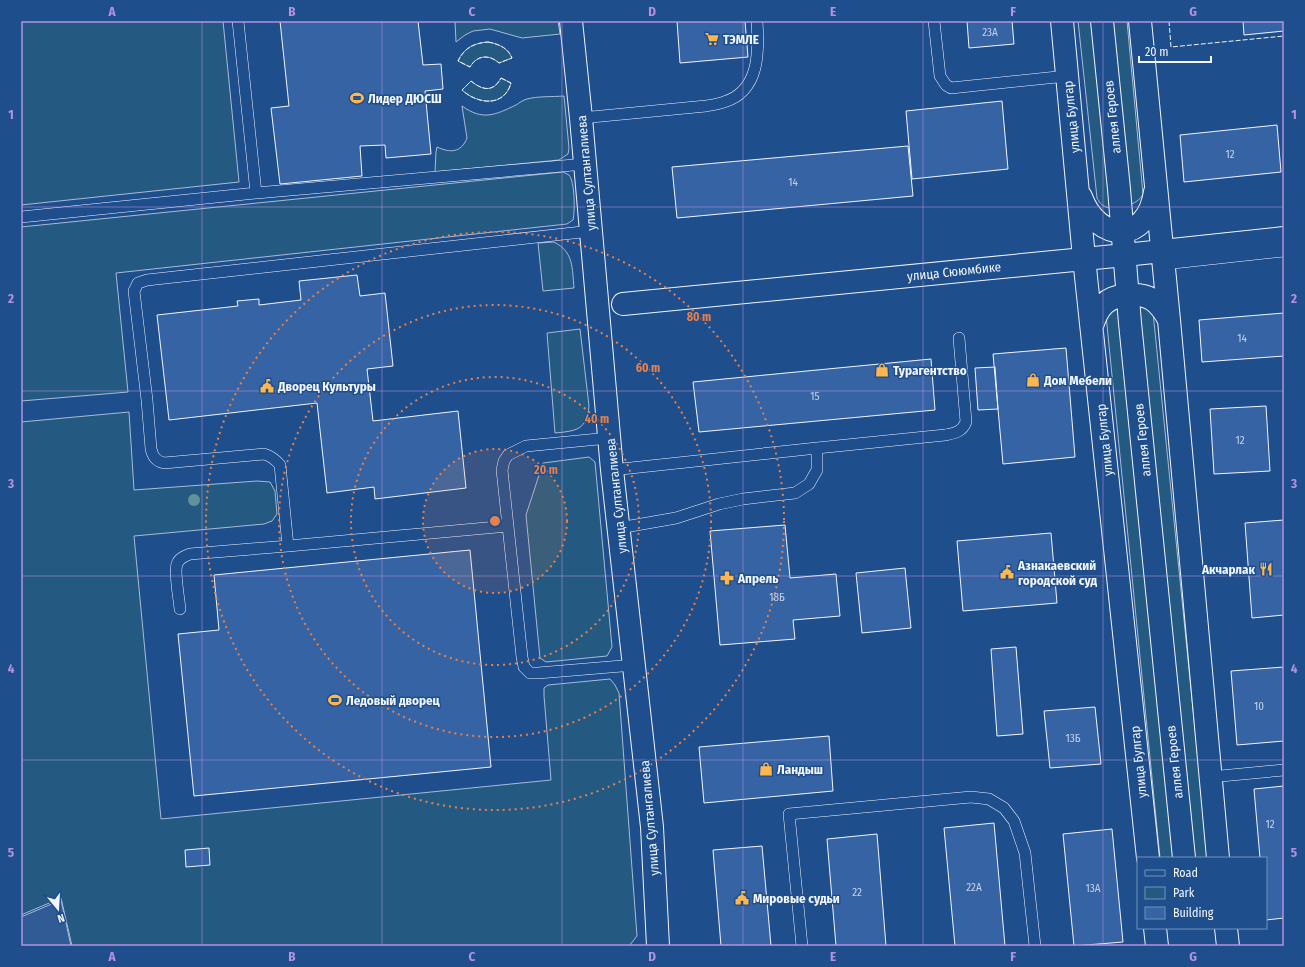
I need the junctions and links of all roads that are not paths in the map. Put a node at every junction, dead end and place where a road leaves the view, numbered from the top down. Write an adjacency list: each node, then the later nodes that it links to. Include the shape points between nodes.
1 (238, 21): 13 (lane)
2 (571, 21): 9 (street, улица Султангалиева)
3 (757, 21): 9 (lane, via 758,47 752,80 740,94 726,102)
4 (934, 21): 8 (lane, via 940,76 951,88)
5 (1062, 21): 8 (street, улица Булгар)
6 (1102, 21): 16 (street, аллея Героев)
7 (1140, 21): 11 (street)
8 (1067, 76): 12 (street, улица Булгар)
9 (581, 118): 10 (street, улица Султангалиева)
10 (585, 164): 13 (lane); 15 (street, улица Султангалиева)
11 (1156, 185): 16 (street, via 1155,197 1146,217 1140,225); 20 (street)
12 (1079, 192): 16 (street, via 1083,204 1095,221 1112,230); 21 (street, улица Булгар)
13 (256, 193): 14 (lane)
14 (21, 217)
15 (591, 231): 27 (street, улица Султангалиева); 32 (lane, via 138,283 134,291 153,456 164,464 264,454 270,456 280,465)
16 (1123, 231): 19 (street, аллея Героев)
17 (1284, 238): 20 (street, улица Сююмбике)
18 (1284, 251): 20 (lane)
19 (1125, 255): 20 (street, улица Сююмбике); 21 (street, улица Сююмбике); 22 (street, аллея Героев)
20 (1163, 257): 24 (street)
21 (1084, 258): 23 (street, улица Сююмбике); 25 (street, улица Булгар)
22 (1128, 295): 24 (street, via 1137,294 1154,300); 25 (street, via 1119,296 1104,304); 38 (street, аллея Героев)
23 (623, 304)
24 (1169, 320): 36 (street)
25 (1092, 326): 37 (street, улица Булгар)
26 (959, 338): 28 (lane, via 966,422 959,431 945,435)
27 (609, 438): 29 (street, улица Султангалиева); 30 (lane, via 526,446 508,454 502,470)
28 (817, 448): 29 (lane); 31 (lane, via 817,470 809,484 795,493 743,499 676,518)
29 (612, 470): 31 (street, улица Султангалиева)
30 (508, 526): 32 (lane); 34 (lane, via 524,667 530,673 538,673)
31 (619, 528): 34 (street, улица Султангалиева)
32 (288, 546): 33 (lane, via 190,554 182,558 176,571)
33 (180, 609)
34 (634, 664): 42 (street, улица Султангалиева, via 652,827)
35 (1284, 770): 36 (lane)
36 (1210, 777): 39 (street)
37 (1148, 857)
38 (1184, 857)
39 (1218, 857)
40 (1155, 929): 45 (street)
41 (1226, 929): 46 (street)
42 (658, 946)
43 (802, 946): 44 (lane, via 789,814 971,797 989,799 1004,808 1014,821 1025,853)
44 (1035, 946)
45 (1157, 946)
46 (1228, 946)

